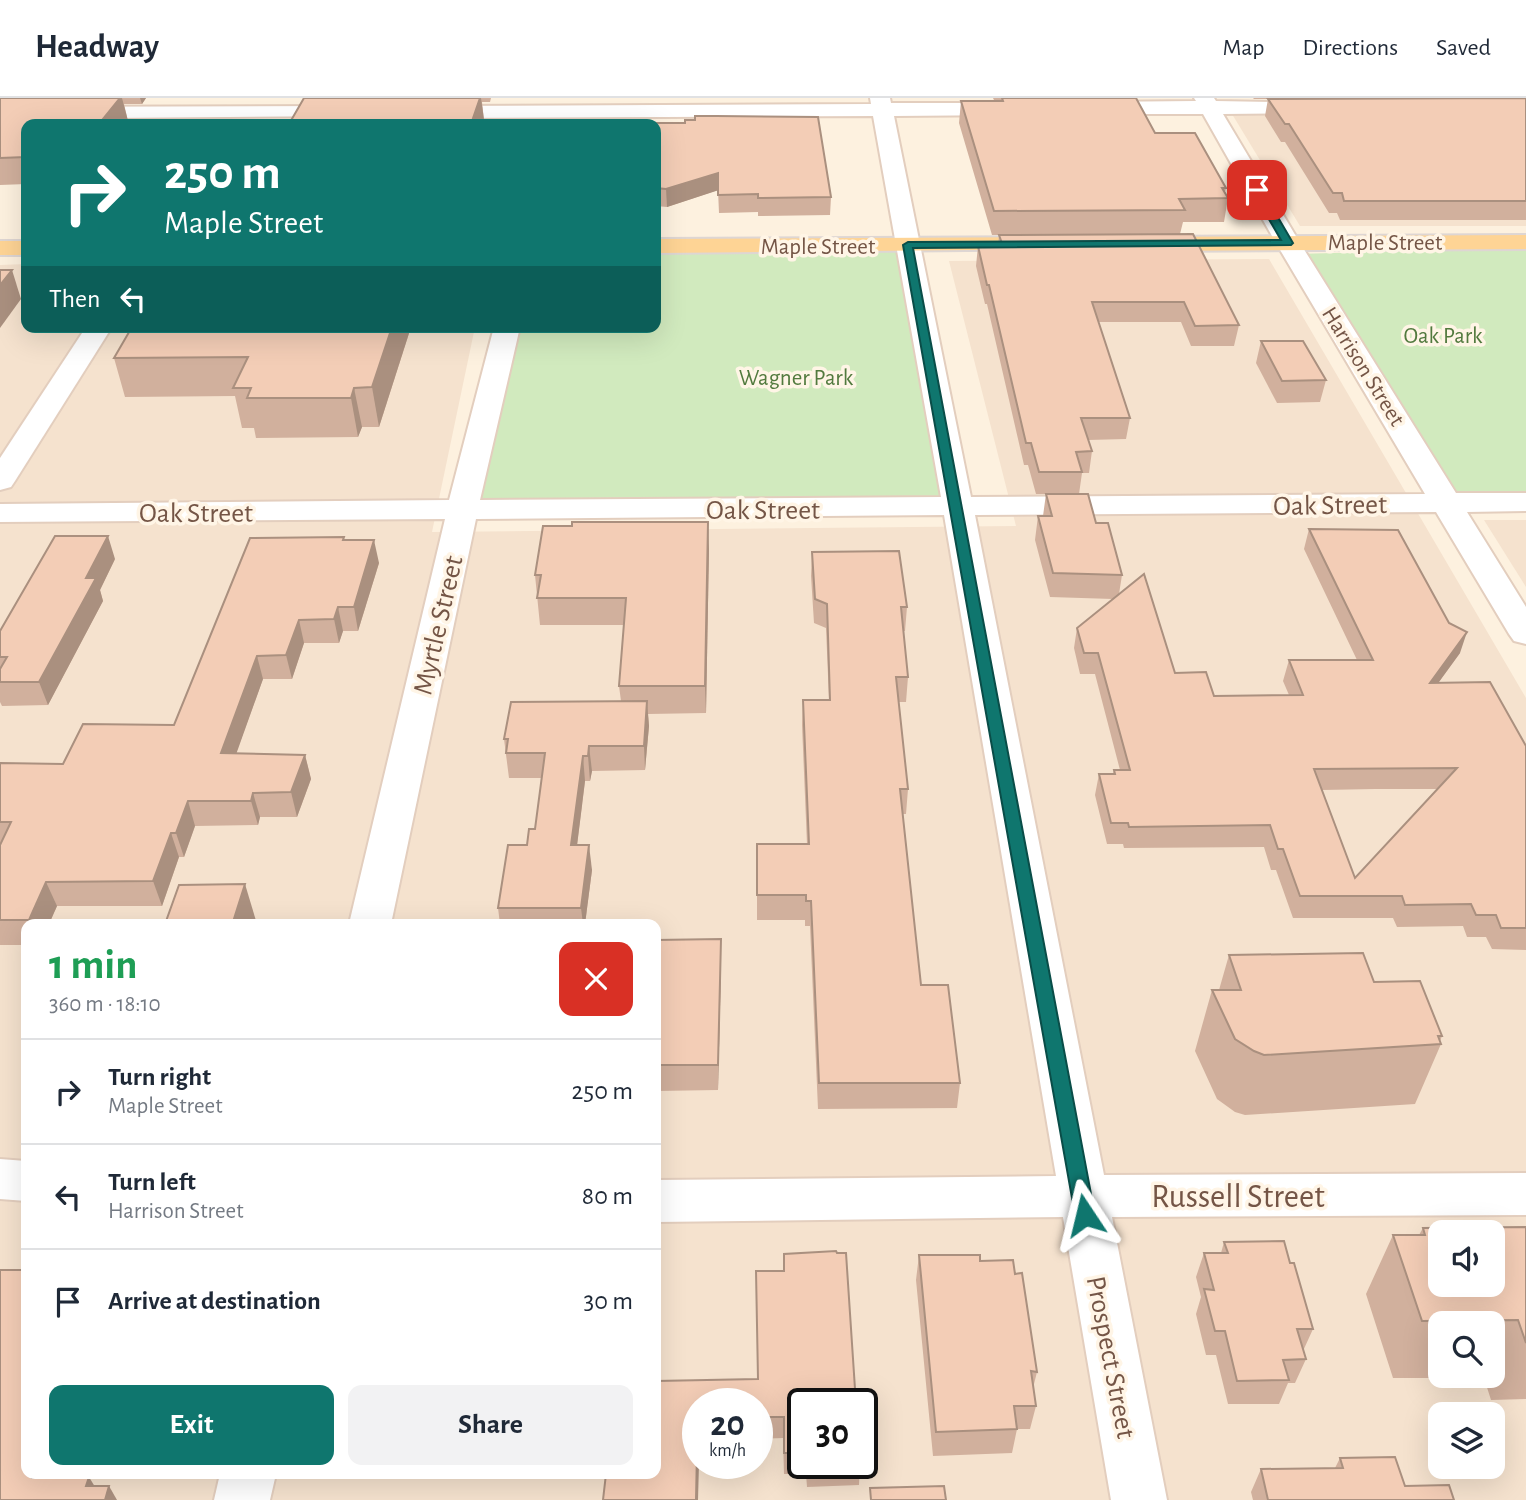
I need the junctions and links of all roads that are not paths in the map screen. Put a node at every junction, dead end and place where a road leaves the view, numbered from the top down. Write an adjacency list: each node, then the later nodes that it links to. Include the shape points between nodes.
1 (1207, 103): 3 (street); 4 (street); 12 (street, Harrison Street)
2 (881, 104): 5 (street); 10 (street); 15 (street, Prospect Street)
3 (1331, 107)
4 (1077, 108)
5 (1037, 109)
6 (235, 111): 7 (street); 9 (street)
7 (369, 112)
8 (410, 112): 10 (street)
9 (0, 113)
10 (557, 118)
11 (1526, 242): 12 (main road, Maple Street)
12 (1288, 243): 14 (main road, Maple Street); 23 (street, Harrison Street)
13 (1079, 244): 15 (main road, Maple Street)
14 (1121, 244)
15 (908, 245): 16 (main road, Maple Street); 24 (street, Prospect Street)
16 (661, 246)
17 (0, 248): 18 (main road)
18 (21, 248)
19 (95, 333): 21 (street)
20 (506, 333): 25 (street, Myrtle Street)
21 (0, 481)
22 (1526, 502): 23 (street, Oak Street)
23 (1448, 503): 24 (street, Oak Street); 27 (street, Harrison Street)
24 (958, 508): 25 (street, Oak Street); 32 (street, Prospect Street)
25 (462, 511): 26 (street, Oak Street); 28 (street, Myrtle Street)
26 (0, 513)
27 (1526, 634)
28 (371, 919)
29 (0, 1179): 30 (street)
30 (21, 1181)
31 (1526, 1194): 32 (street, Russell Street)
32 (1081, 1196): 33 (street, Russell Street); 36 (street, Prospect Street)
33 (661, 1201)
34 (247, 1479): 35 (street)
35 (242, 1500)
36 (1139, 1500)

